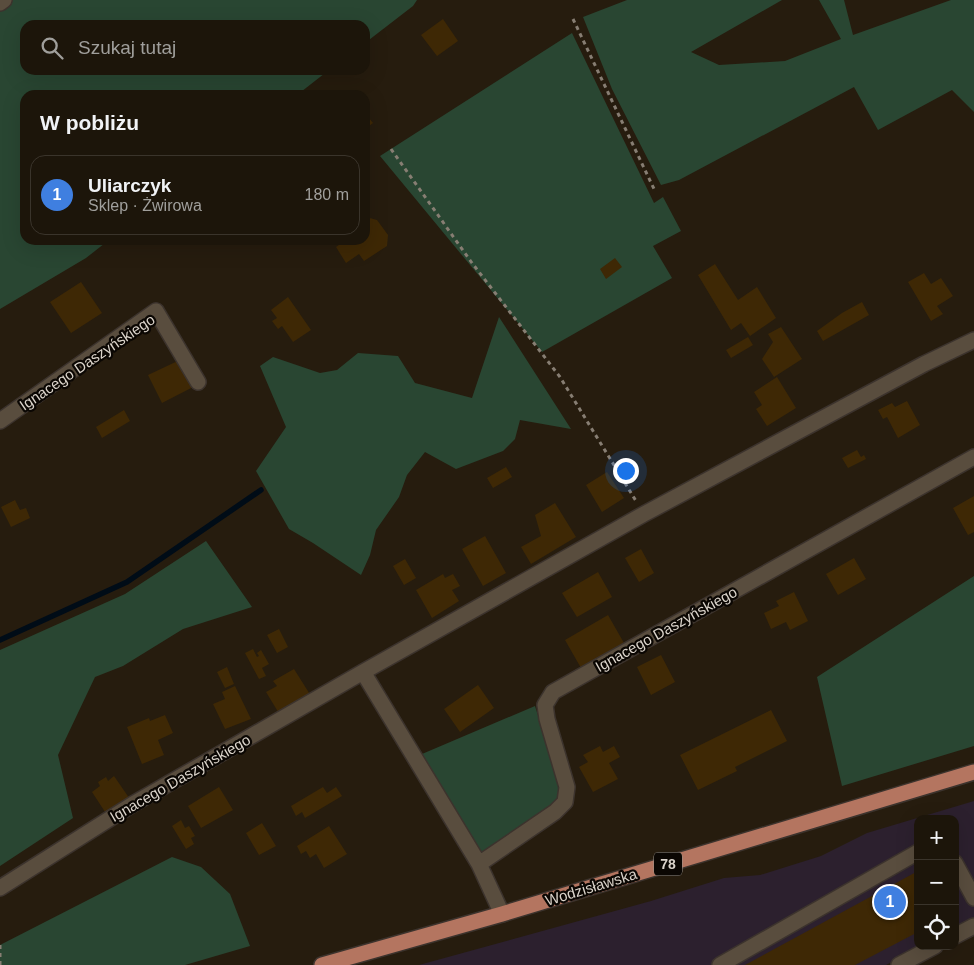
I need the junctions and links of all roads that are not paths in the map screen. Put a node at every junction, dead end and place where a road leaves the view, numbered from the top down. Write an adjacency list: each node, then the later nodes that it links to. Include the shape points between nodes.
1 (4, 0): 2 (street)
2 (0, 3)
3 (974, 340): 7 (street, Ignacego Daszyńskiego, via 644,514)
4 (198, 382): 5 (street, Ignacego Daszyńskiego, via 156,311)
5 (0, 421)
6 (974, 458): 10 (street, Ignacego Daszyńskiego, via 553,692 545,704 546,719 567,787 565,802)
7 (363, 672): 10 (street); 12 (street, Ignacego Daszyńskiego, via 133,804)
8 (974, 772): 14 (main road, Wodzisławska / 78)
9 (914, 854): 19 (street)
10 (479, 864): 14 (street)
11 (959, 870): 13 (street)
12 (0, 888)
13 (974, 898)
14 (502, 914): 18 (main road, Wodzisławska / 78)
15 (974, 926): 16 (street)
16 (959, 934)
17 (927, 950): 20 (street)
18 (322, 965)
19 (720, 965)
20 (899, 965)

